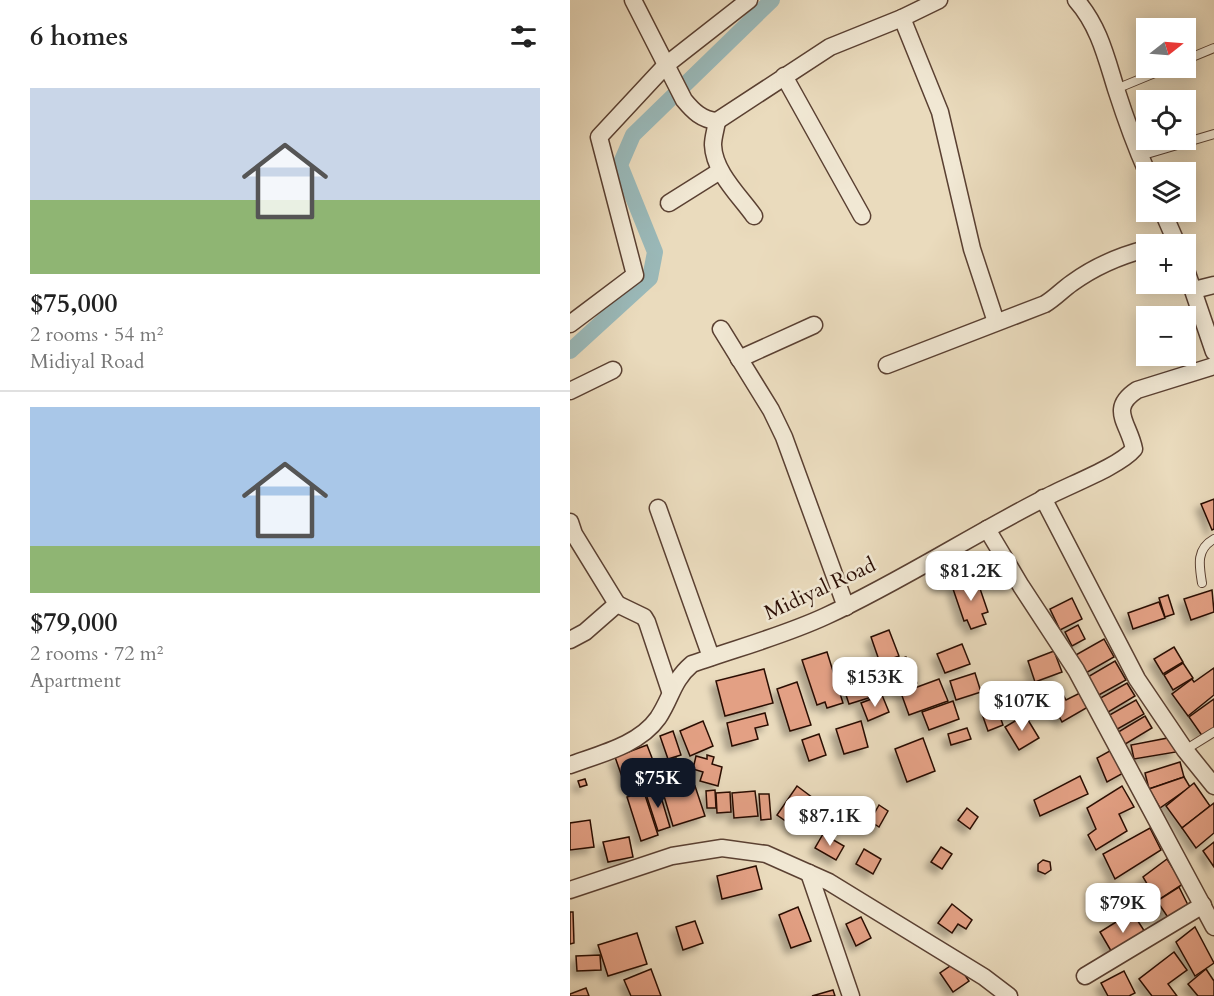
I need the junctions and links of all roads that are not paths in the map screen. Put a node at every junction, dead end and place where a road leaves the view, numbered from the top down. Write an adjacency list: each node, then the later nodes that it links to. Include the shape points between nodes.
1 (633, 0): 8 (street)
2 (749, 0): 8 (street)
3 (939, 0): 5 (street)
4 (1076, 0): 11 (street, via 1095,27)
5 (902, 18): 9 (street, via 830,47); 24 (street, via 940,112 972,249)
6 (1214, 48): 7 (lane)
7 (1196, 55)
8 (666, 65): 12 (street, via 684,100 704,118); 25 (street, via 598,137 635,275)
9 (784, 76): 12 (street); 19 (street)
10 (1143, 78): 11 (lane)
11 (1116, 89): 14 (street)
12 (717, 121): 16 (street, via 713,145)
13 (1214, 134): 14 (lane)
14 (1140, 156): 15 (street)
15 (1143, 162)
16 (720, 171): 17 (street); 18 (street)
17 (669, 203)
18 (754, 216)
19 (862, 216)
20 (1136, 252): 24 (street, via 1097,268 1045,304)
21 (1214, 285): 22 (street)
22 (1196, 290)
23 (1195, 294): 28 (street)
24 (996, 322): 30 (street)
25 (570, 324)
26 (814, 325): 29 (street)
27 (721, 329): 29 (street)
28 (1214, 352)
29 (739, 359): 41 (street, via 784,437)
30 (887, 365)
31 (1214, 366): 34 (street, Midiyal Road, via 1128,396 1121,406 1122,420 1134,449 1123,459)
32 (613, 370): 33 (street)
33 (570, 391)
34 (1043, 498): 37 (street, Midiyal Road); 46 (street, via 1137,679)
35 (658, 508): 43 (street)
36 (570, 522): 40 (street)
37 (987, 529): 41 (street, Midiyal Road); 51 (street, via 1076,670)
38 (1214, 538): 39 (lane, via 1199,558)
39 (1202, 583)
40 (617, 604): 42 (street); 44 (street, via 644,617)
41 (846, 607): 43 (street, Midiyal Road)
42 (570, 640)
43 (711, 657): 44 (street, Midiyal Road, via 692,664)
44 (670, 691): 47 (street, Midiyal Road, via 661,713 644,734)
45 (1214, 732): 46 (lane)
46 (1185, 750): 48 (street)
47 (570, 765)
48 (1214, 786)
49 (809, 873): 50 (street, via 766,854 722,848 672,856); 54 (street); 55 (street, via 984,977)
50 (570, 890)
51 (1203, 905): 52 (street); 53 (street)
52 (1214, 927)
53 (1085, 976)
54 (851, 996)
55 (1009, 996)

